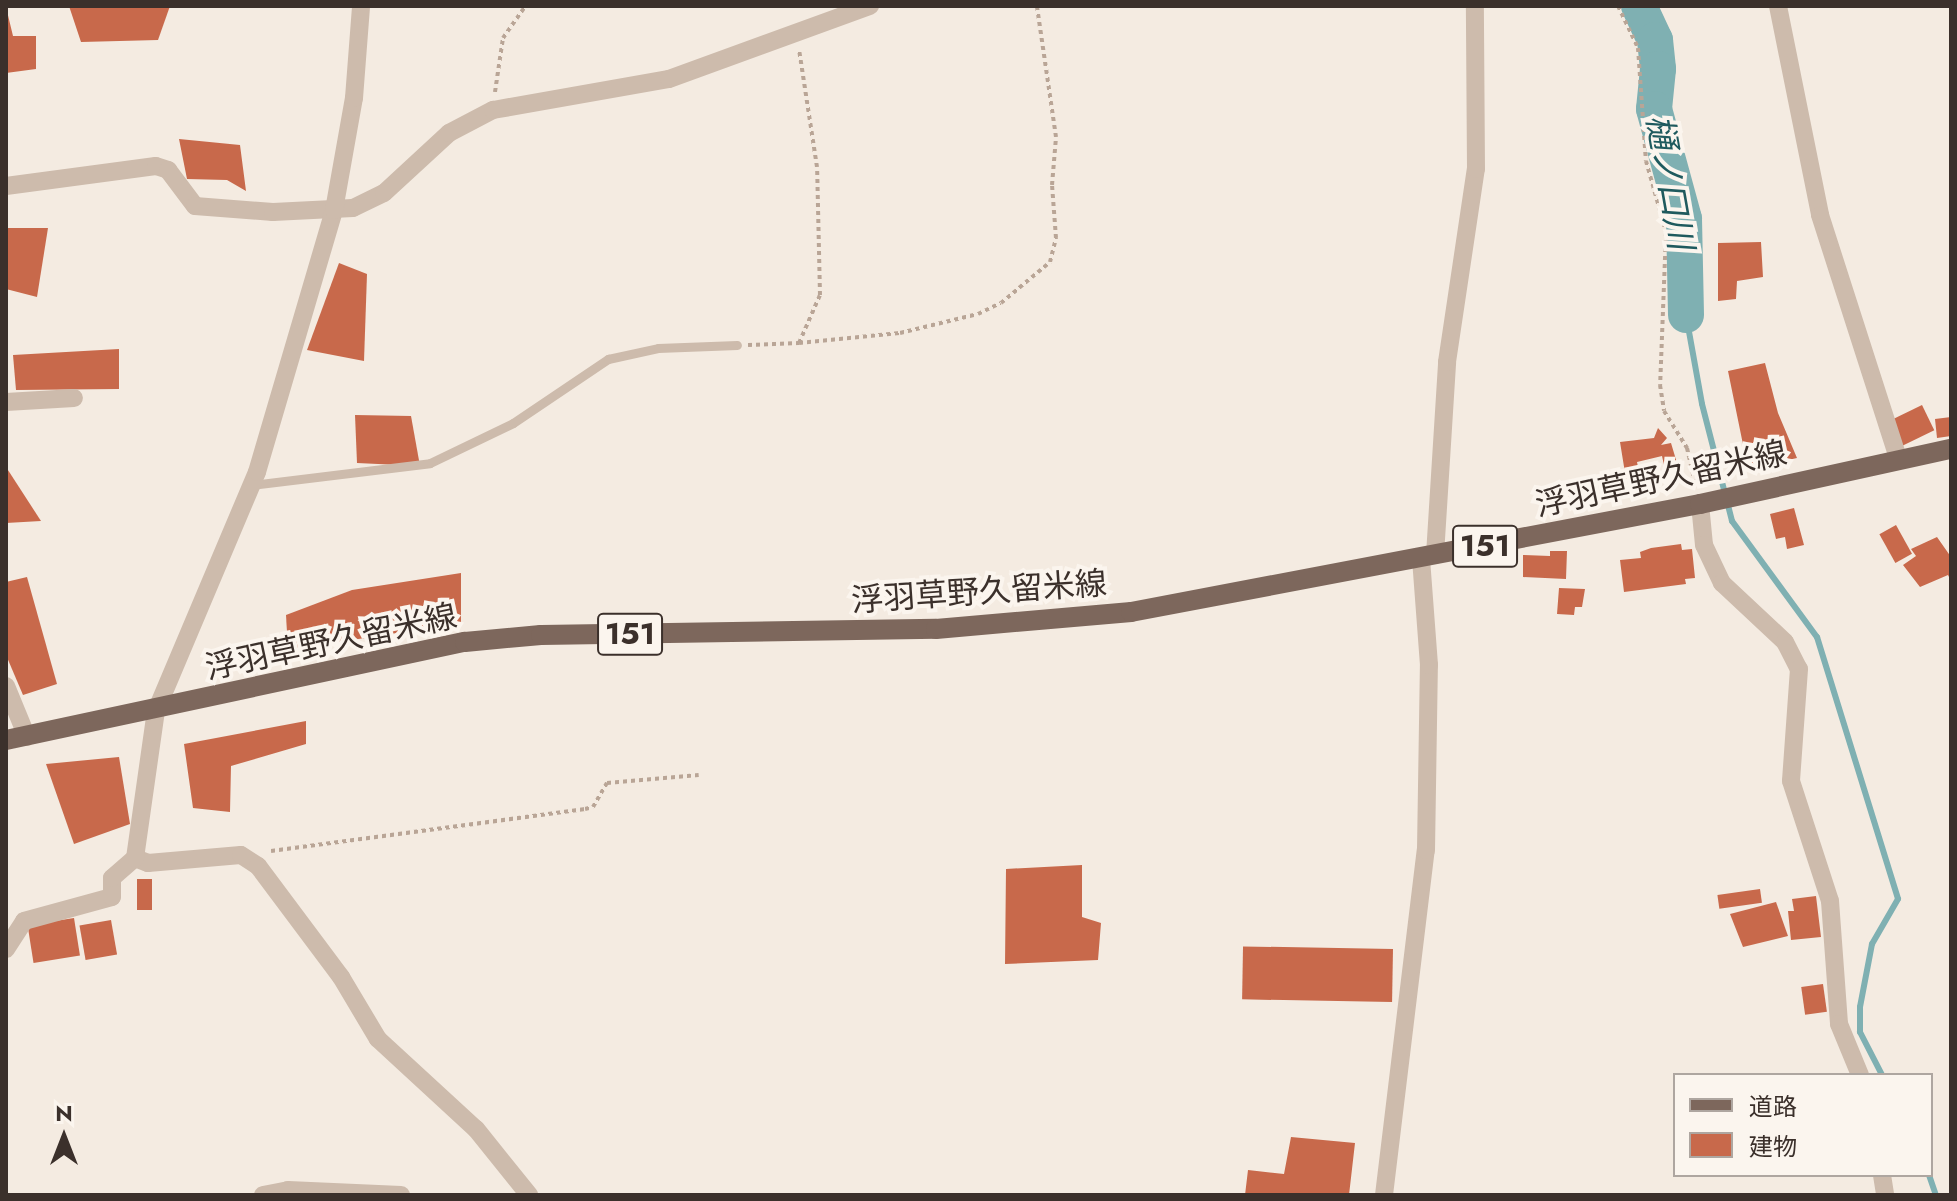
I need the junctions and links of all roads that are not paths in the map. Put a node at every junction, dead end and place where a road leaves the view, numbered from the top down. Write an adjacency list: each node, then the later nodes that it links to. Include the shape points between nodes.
1 (361, 6): 6 (street, via 354,98)
2 (870, 6): 6 (street, via 669,79 493,110 449,133 384,193 353,208)
3 (1475, 6): 14 (street, via 1476,169 1447,362)
4 (1778, 6): 11 (street, via 1820,215)
5 (6, 186): 6 (street, via 156,166 168,170 195,206)
6 (334, 210): 12 (street)
7 (737, 345): 12 (lane, via 658,348 608,359 513,423 430,463)
8 (74, 398): 9 (street)
9 (6, 402)
10 (1951, 449): 11 (main road, 浮羽草野久留米線 / 151)
11 (1898, 458): 13 (main road, 浮羽草野久留米線 / 151)
12 (252, 485): 16 (street)
13 (1704, 504): 14 (main road, 浮羽草野久留米線 / 151); 21 (street, via 1704,545 1722,583 1785,642 1799,669 1791,781 1830,901 1839,1024)
14 (1428, 557): 16 (main road, 浮羽草野久留米線 / 151, via 1221,598 1034,624 541,635 465,642); 25 (street, via 1426,850)
15 (6, 686): 17 (street)
16 (156, 711): 17 (main road, 浮羽草野久留米線 / 151); 19 (street)
17 (27, 737): 18 (main road, 浮羽草野久留米線 / 151)
18 (6, 740)
19 (135, 858): 20 (street, via 112,878 112,897 24,921); 24 (street, via 148,863 241,855 258,866 341,977 378,1039 476,1129)
20 (6, 949)
21 (1859, 1073)
22 (263, 1195): 23 (street, via 288,1190)
23 (401, 1195)
24 (529, 1195)
25 (1384, 1195)

